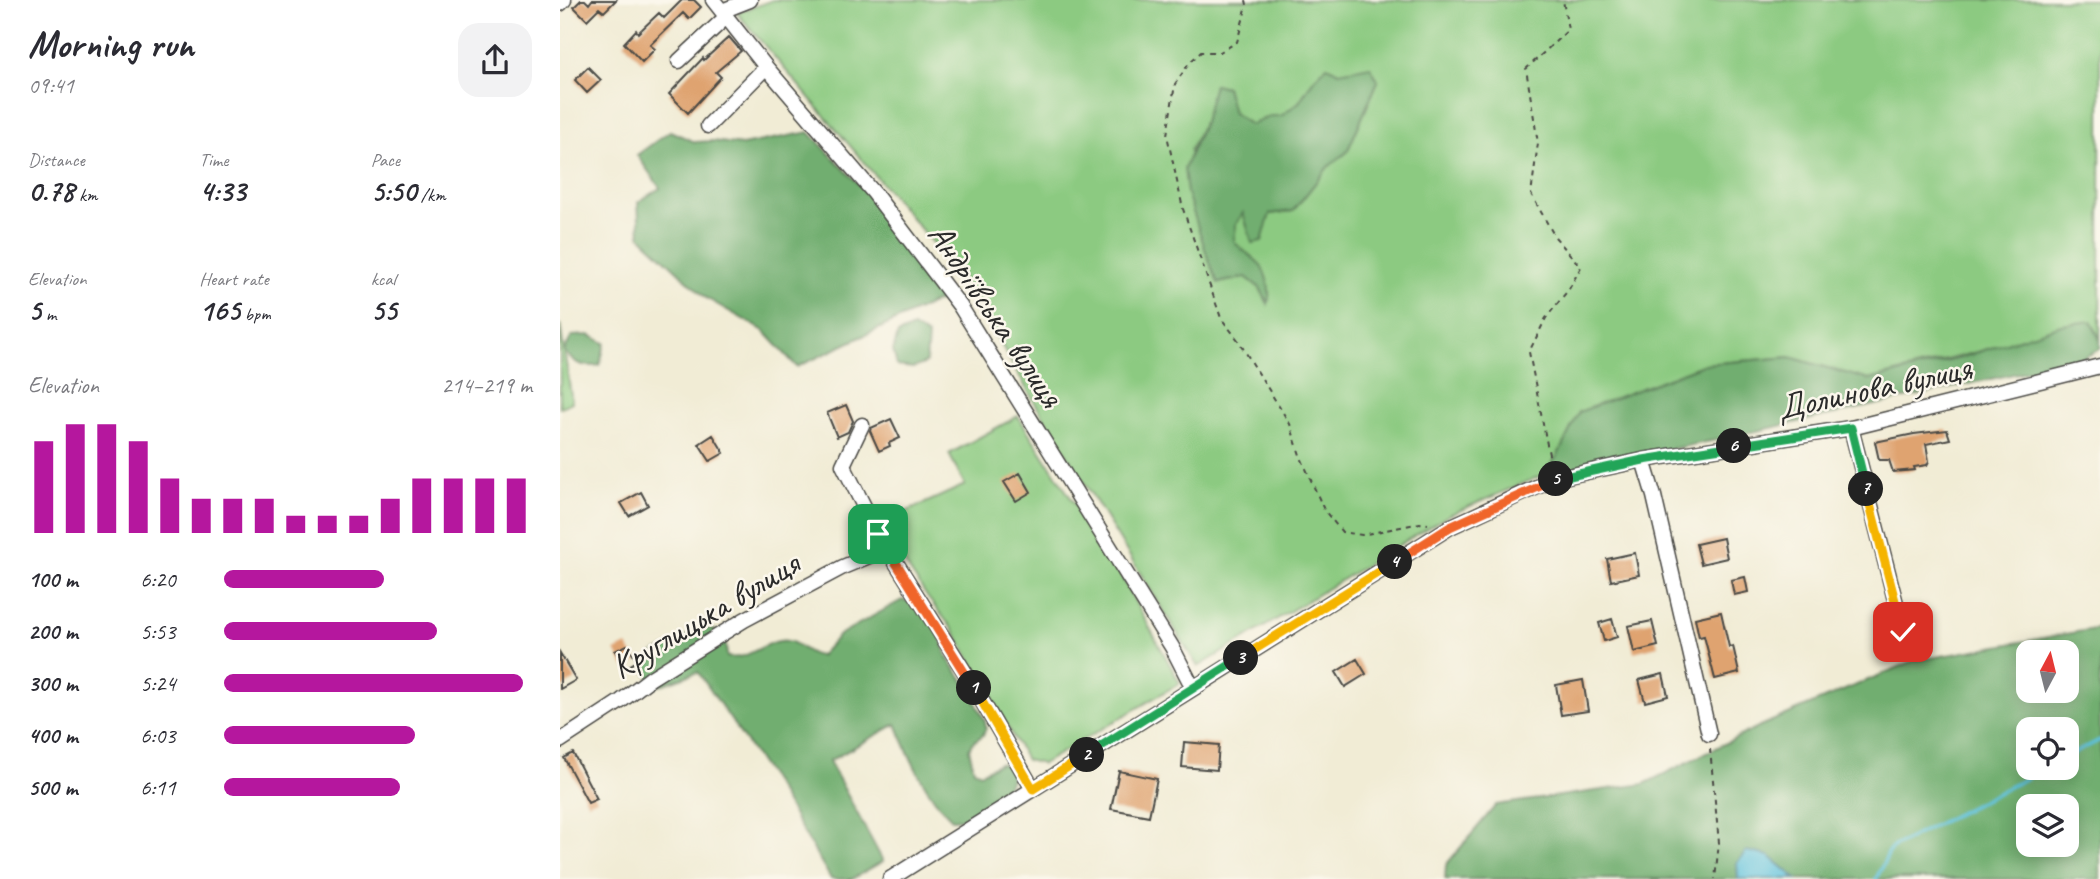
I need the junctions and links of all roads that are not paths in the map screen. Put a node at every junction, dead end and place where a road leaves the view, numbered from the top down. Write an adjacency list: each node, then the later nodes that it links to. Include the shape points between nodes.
1 (564, 0): 3 (street)
2 (750, 0): 4 (street)
3 (560, 4)
4 (721, 9): 5 (street); 6 (street, Андріївська вулиця)
5 (679, 61)
6 (766, 66): 7 (street); 14 (street, Андріївська вулиця, via 874,193 960,306)
7 (708, 126)
8 (2100, 366): 10 (street, Долинова вулиця)
9 (862, 425): 12 (street, via 843,465)
10 (1851, 428): 11 (street, Долинова вулиця); 13 (street)
11 (1643, 460): 14 (street, Долинова вулиця, via 1554,479 1450,527); 15 (street)
12 (886, 549): 16 (street, Круглицька вулиця, via 744,620); 17 (street)
13 (1903, 632)
14 (1193, 688): 17 (street, Долинова вулиця)
15 (1709, 734)
16 (560, 741)
17 (1033, 789): 18 (street, Долинова вулиця)
18 (890, 879)

